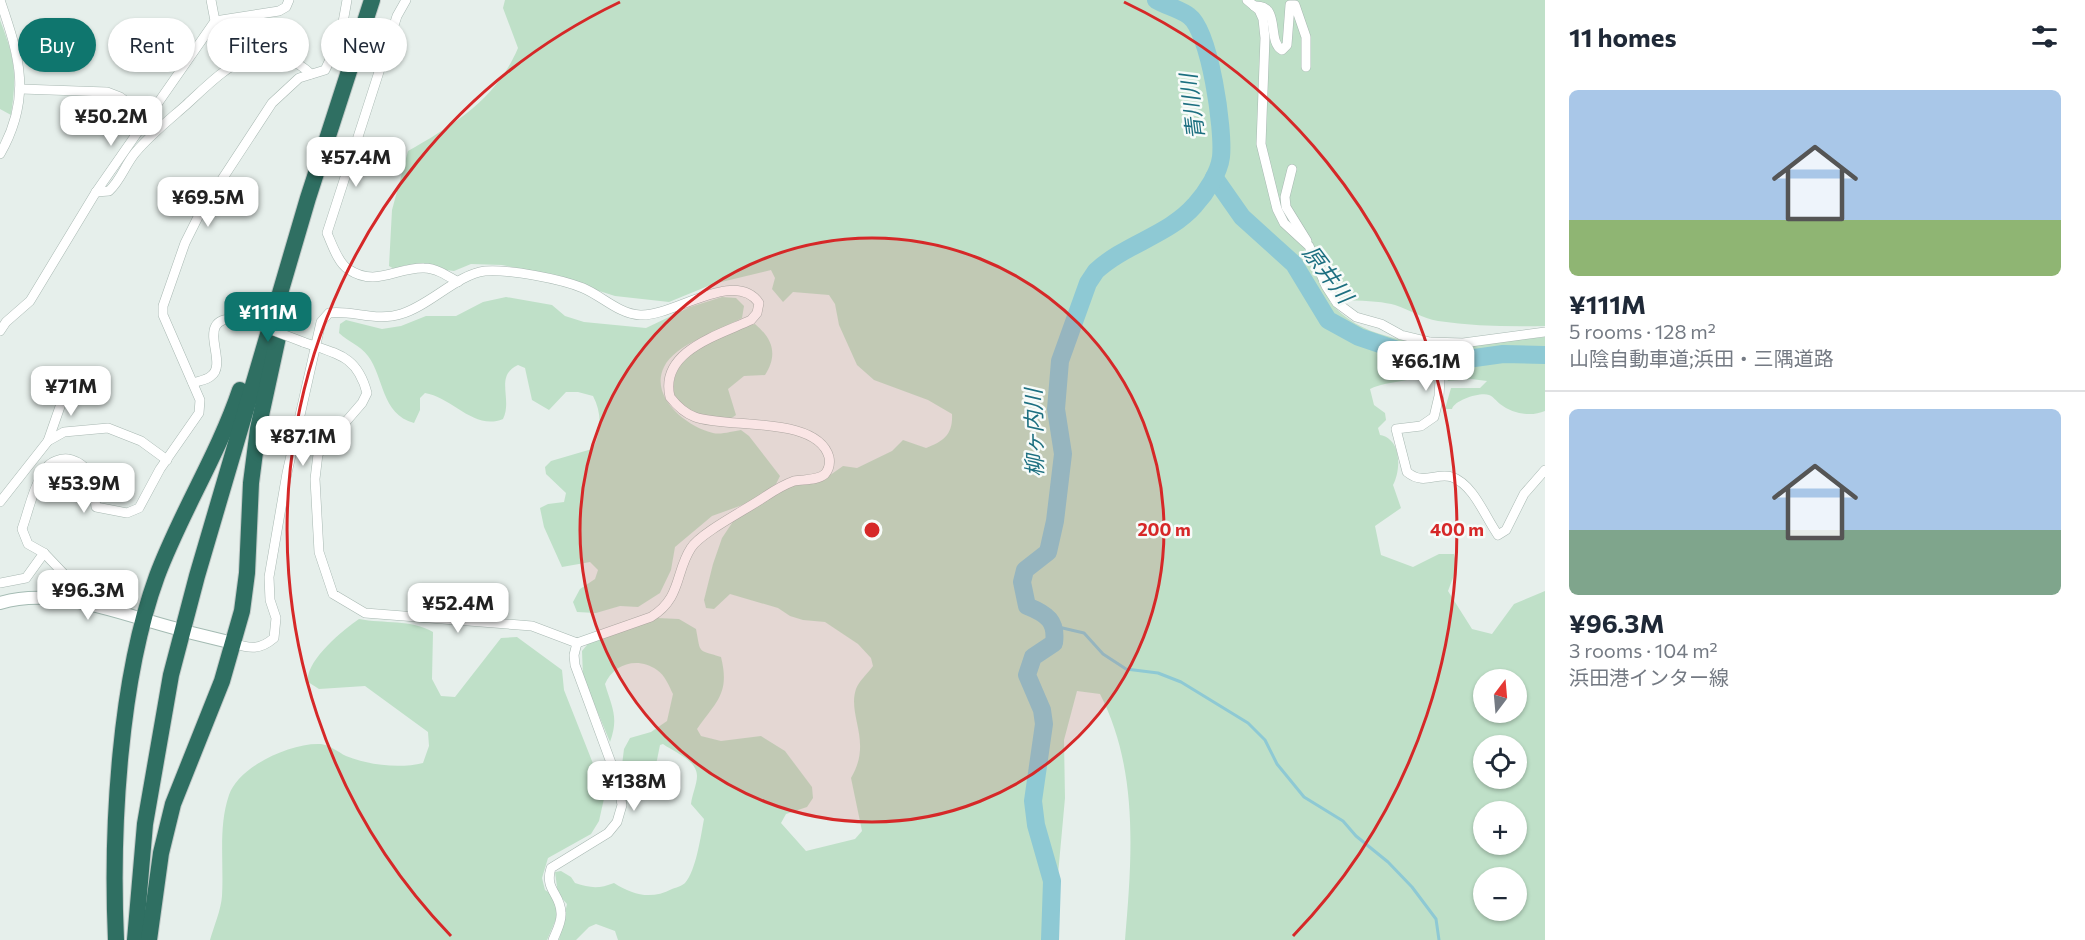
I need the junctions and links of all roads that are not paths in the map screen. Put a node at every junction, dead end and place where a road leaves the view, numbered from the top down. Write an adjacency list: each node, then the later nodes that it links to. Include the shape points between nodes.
1 (7, 0): 7 (street)
2 (211, 0): 9 (street)
3 (289, 0): 10 (street, via 279,11)
4 (347, 0): 13 (street, via 340,39 331,60 325,70)
5 (372, 0): 19 (highway)
6 (406, 0): 21 (street, via 397,16 327,233 342,263 366,276 385,278 404,270 426,268)
7 (1, 1): 14 (street, via 18,57)
8 (1251, 3): 12 (street, via 1271,14 1277,46 1282,50 1287,45 1290,5 1295,5 1306,37); 20 (street, via 1263,19 1265,38 1262,152 1277,209 1284,222)
9 (214, 18)
10 (234, 18)
11 (207, 33): 15 (street)
12 (1306, 67)
13 (311, 74): 18 (street, via 297,61 269,53 226,68 134,154 109,191); 28 (street, via 299,78 272,103 200,213 185,243 163,315)
14 (21, 90): 15 (street, via 107,92); 16 (street, via 15,121)
15 (149, 118): 18 (street)
16 (0, 154)
17 (1292, 169): 20 (street, via 1286,207)
18 (96, 192): 23 (street, via 30,301)
19 (308, 198): 22 (highway); 40 (highway, via 258,429 248,573)
20 (1307, 244): 25 (street, via 1326,286 1348,312 1401,335)
21 (458, 282): 26 (street, via 401,314 385,317 328,313 321,322); 41 (street, via 482,271 514,272 573,285 641,315 721,292 754,296 759,308 751,320 692,348 678,361 670,379 670,397 683,411 696,417 778,427 808,436 818,441 830,460 825,474 782,486 691,547 662,611)
22 (271, 323): 37 (highway, via 250,362 229,422 167,554); 43 (highway, via 171,675 145,824)
23 (0, 331)
24 (1545, 332): 25 (street)
25 (1442, 344): 31 (street, via 1434,417 1421,426 1396,429 1407,472 1427,479 1456,479 1474,497 1498,535 1506,530 1524,494)
26 (316, 346): 28 (street, bridge, via 228,317 213,334 216,369 212,376); 40 (street, via 287,473 269,577 276,618 274,638 264,646 250,649); 41 (street, via 357,367 366,393 363,403 318,454 315,479 319,552 333,594 365,613 532,626)
27 (79, 372): 29 (street, via 70,378)
28 (193, 383): 30 (street, via 200,400 199,413)
29 (48, 441): 30 (street, via 64,432 108,428 141,441); 32 (street)
30 (167, 460): 33 (street, via 139,508 127,513 96,507 92,480 87,469 76,461 64,459 48,465 22,529 28,544)
31 (1545, 470)
32 (0, 502)
33 (44, 553): 34 (street, via 26,578); 35 (street, via 64,574)
34 (0, 583)
35 (60, 599): 36 (main road, via 32,597); 37 (main road)
36 (0, 603)
37 (143, 620): 38 (main road); 42 (highway, via 120,765)
38 (174, 628)
39 (192, 633): 40 (main road)
40 (233, 643): 44 (highway, via 173,804 161,853)
41 (577, 643): 45 (street, via 575,665 617,778 622,805 617,822 608,833 551,868 549,886 562,914)
42 (116, 940)
43 (135, 940)
44 (149, 940)
45 (553, 940)

